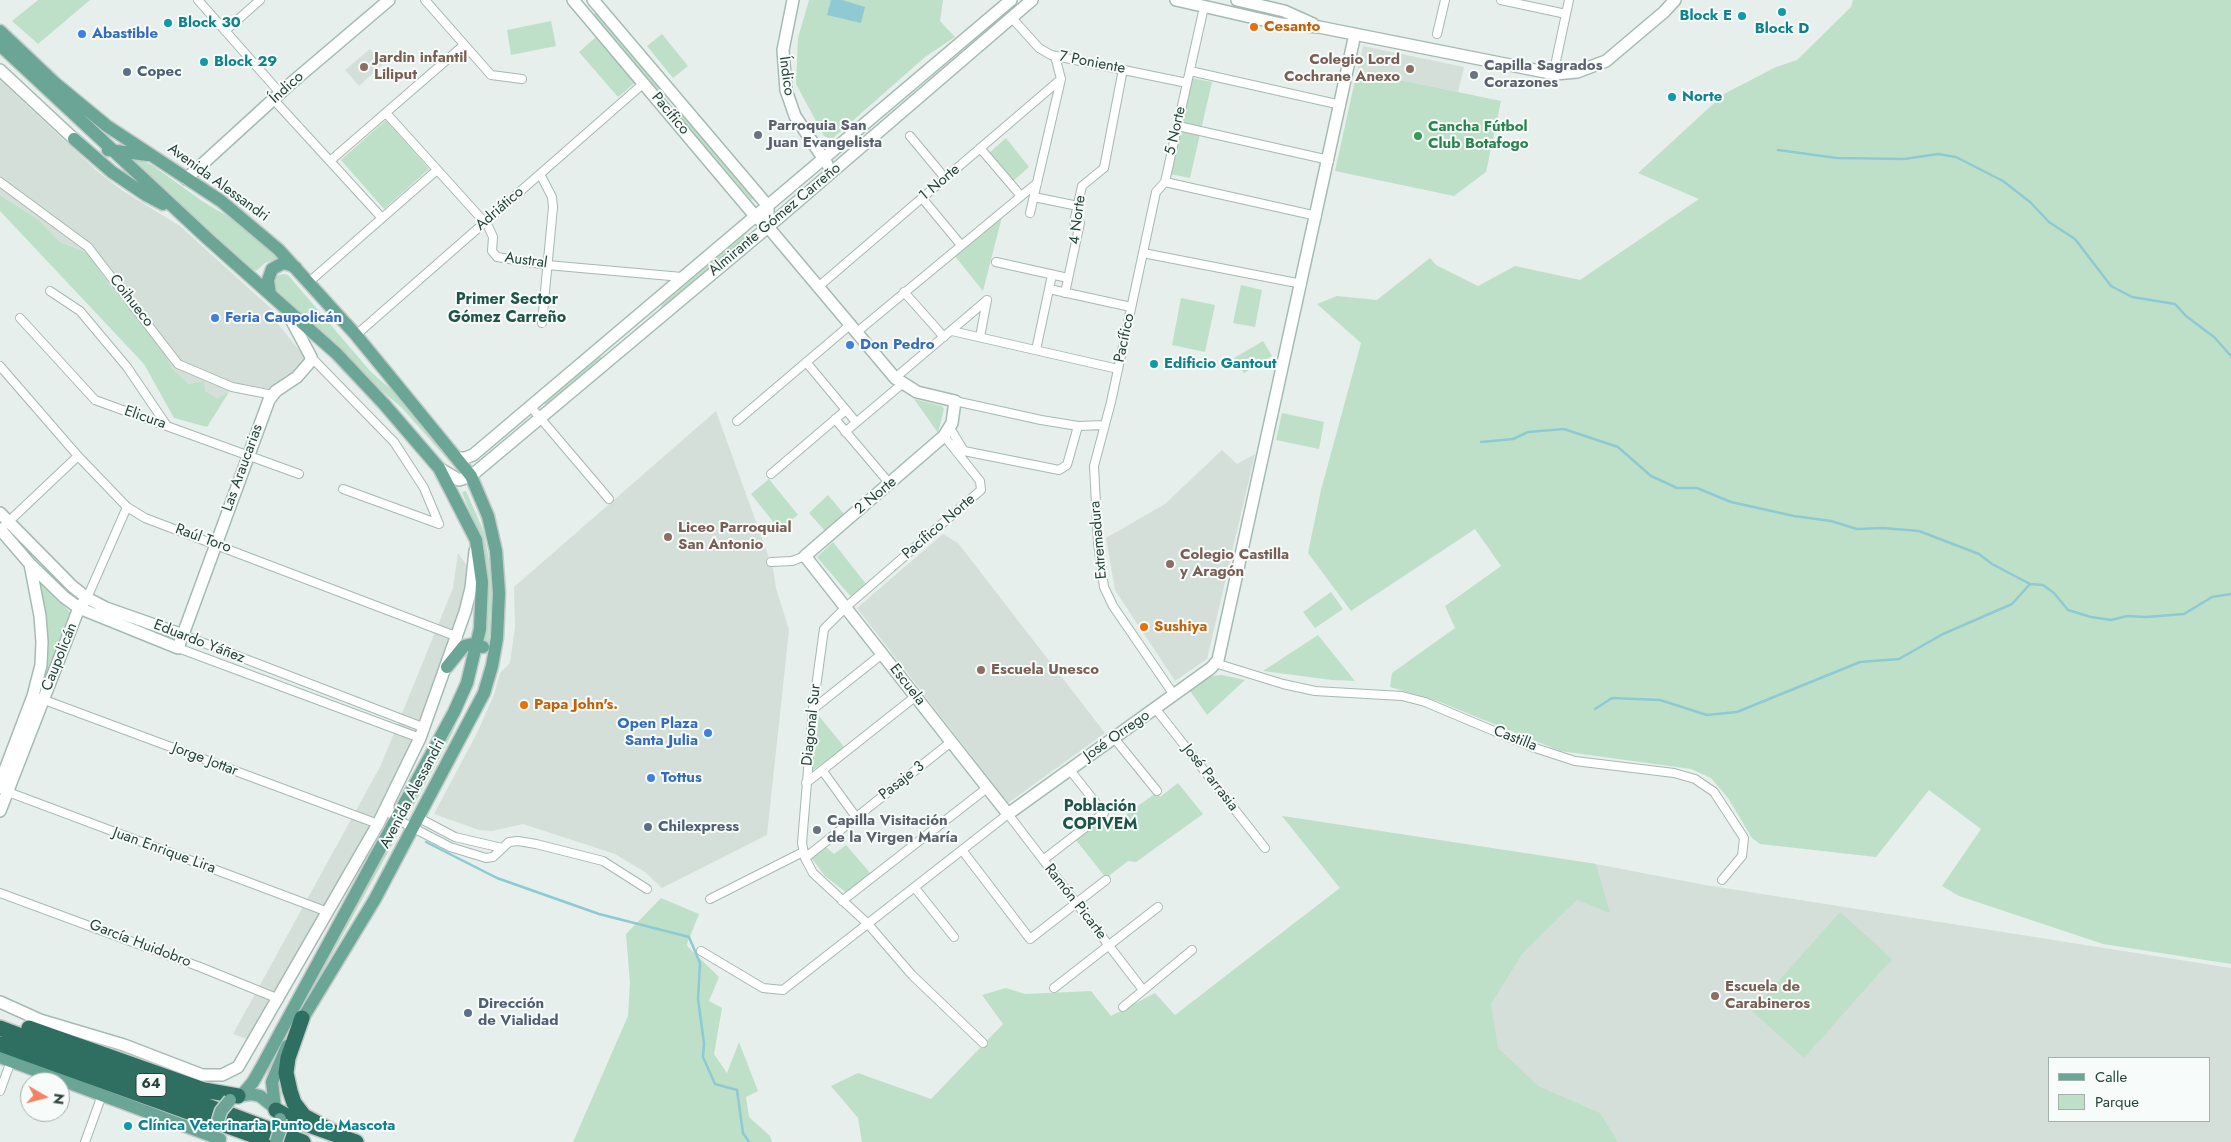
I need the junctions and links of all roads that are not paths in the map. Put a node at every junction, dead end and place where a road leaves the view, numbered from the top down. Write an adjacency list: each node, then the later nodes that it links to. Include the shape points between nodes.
1 (198, 0): 23 (street)
2 (260, 0): 23 (street)
3 (389, 0): 37 (street, Índico)
4 (425, 0): 27 (street)
5 (573, 0): 36 (street, Pacífico)
6 (593, 0): 61 (street, Pacífico)
7 (793, 0): 46 (street, Índico, via 782,50 786,90 795,116)
8 (1011, 0): 46 (street, Almirante Gómez Carreño)
9 (1032, 0): 19 (street, Almirante Gómez Carreño)
10 (1176, 0): 17 (street)
11 (1237, 0): 16 (street)
12 (1445, 0): 25 (street)
13 (1504, 0): 18 (street)
14 (1569, 0): 18 (street)
15 (1675, 0): 24 (street, via 1606,61 1566,74)
16 (1286, 6): 20 (street); 21 (street)
17 (1204, 7): 20 (street); 32 (street, 5 Norte)
18 (1566, 14): 29 (street)
19 (1011, 17): 28 (street, 7 Poniente, via 1039,48); 50 (street, Almirante Gómez Carreño)
20 (1281, 24): 21 (street)
21 (1319, 27): 24 (street)
22 (0, 31): 45 (main road, Avenida Alessandri, via 107,126)
23 (225, 31): 37 (street)
24 (1355, 34): 38 (street)
25 (1437, 34)
26 (0, 45): 44 (main road, Avenida Alessandri)
27 (464, 45): 33 (street, via 491,75); 39 (street)
28 (1055, 56): 30 (street, 7 Poniente); 34 (street)
29 (1556, 62)
30 (1123, 69): 35 (street, 7 Poniente); 62 (street, 4 Norte, via 1104,168 1082,186)
31 (0, 70): 42 (street)
32 (1190, 71): 35 (street, 5 Norte); 38 (street)
33 (522, 79)
34 (1061, 79): 43 (street, 1 Norte); 56 (street)
35 (1187, 83): 40 (street, 5 Norte)
36 (644, 84): 51 (street, Adriático); 64 (street, Pacífico)
37 (278, 97): 48 (street); 53 (street, Índico)
38 (1341, 104): 47 (street)
39 (386, 113): 48 (street); 49 (street, Austral)
40 (1178, 126): 47 (street); 55 (street, 5 Norte)
41 (910, 136): 52 (street)
42 (74, 139): 44 (main road, via 93,148); 60 (main road, via 102,164 146,195 158,203)
43 (980, 148): 52 (street, 1 Norte); 57 (street)
44 (112, 150): 45 (main road); 60 (main road, Avenida Alessandri)
45 (155, 157): 53 (main road, Avenida Alessandri)
46 (823, 159): 50 (street, Índico); 61 (street, Almirante Gómez Carreño)
47 (1329, 160): 65 (street)
48 (330, 161): 66 (street)
49 (437, 170): 66 (street); 67 (street, Austral)
50 (833, 171): 68 (street, Almirante Gómez Carreño)
51 (540, 174): 67 (street, Adriático); 72 (street, via 552,197 553,207)
52 (946, 178): 59 (street, 1 Norte)
53 (186, 179): 73 (main road, Avenida Alessandri, via 246,220)
54 (0, 182): 104 (street, Coihueco, via 88,247 178,364 232,387)
55 (1165, 182): 65 (street); 70 (street, 5 Norte, via 1156,192)
56 (1037, 183): 57 (street); 58 (street)
57 (1021, 196): 69 (street)
58 (1034, 197): 62 (street); 63 (street)
59 (922, 198): 69 (street); 79 (street, 1 Norte)
60 (171, 205): 84 (main road, Avenida Alessandri)
61 (768, 206): 64 (street, Almirante Gómez Carreño); 68 (street)
62 (1078, 206): 76 (street, 4 Norte, via 1074,222 1080,222)
63 (1030, 213)
64 (754, 216): 68 (street, Pacífico); 75 (street, Almirante Gómez Carreño)
65 (1317, 216): 78 (street)
66 (382, 218): 77 (street)
67 (485, 222): 72 (street, Austral, via 492,233 495,256); 93 (street, Adriático)
68 (768, 227): 79 (street, Pacífico); 88 (street, Almirante Gómez Carreño)
69 (962, 245): 82 (street)
70 (1143, 253): 78 (street); 86 (street, Pacífico)
71 (996, 262): 74 (street)
72 (547, 265): 75 (street, Austral); 90 (street)
73 (298, 270): 77 (main road, Avenida Alessandri); 84 (main road, via 287,264 279,264 272,269 268,280)
74 (1052, 275): 76 (street); 80 (street)
75 (682, 278): 85 (street, Almirante Gómez Carreño)
76 (1068, 278): 83 (street, 4 Norte)
77 (308, 282): 93 (main road, Avenida Alessandri)
78 (1302, 284): 143 (street)
79 (818, 286): 91 (street, Pacífico)
80 (1049, 289): 83 (street); 97 (street)
81 (50, 291): 113 (street, via 80,311 127,367)
82 (904, 292): 91 (street); 94 (street)
83 (1065, 292): 86 (street)
84 (270, 294): 87 (main road, Avenida Alessandri)
85 (652, 302): 88 (street); 96 (street, Almirante Gómez Carreño)
86 (1131, 307): 102 (street, Pacífico)
87 (286, 308): 99 (street); 120 (main road, Avenida Alessandri, via 337,354)
88 (662, 316): 98 (street, Almirante Gómez Carreño)
89 (20, 318): 113 (street, Elicura, via 96,400)
90 (542, 323)
91 (853, 329): 100 (street); 103 (street, Pacífico)
92 (952, 331): 94 (street); 95 (street); 95 (street, via 987,300)
93 (356, 335): 119 (main road, Avenida Alessandri)
94 (944, 337): 103 (street)
95 (980, 337): 97 (street)
96 (604, 343): 98 (street); 106 (street, Almirante Gómez Carreño)
97 (1036, 350): 102 (street)
98 (615, 356): 108 (street, Almirante Gómez Carreño)
99 (311, 357): 104 (street, Las Araucarias, via 297,377); 125 (street, via 394,442 419,480 439,524)
100 (806, 362): 107 (street); 110 (street)
101 (0, 366): 118 (street, Raúl Toro)
102 (1118, 369): 112 (street, Pacífico)
103 (899, 381): 105 (street, Pacífico, via 918,392); 111 (street)
104 (273, 394): 117 (street, Las Araucarias)
105 (955, 401): 114 (street, Pacífico); 116 (street)
106 (530, 406): 108 (street); 119 (street, Almirante Gómez Carreño, via 473,455)
107 (846, 410): 109 (street); 111 (street)
108 (540, 418): 123 (street, Almirante Gómez Carreño); 126 (street)
109 (834, 419): 115 (street); 122 (street)
110 (736, 421)
111 (856, 422): 115 (street)
112 (1104, 425): 114 (street, Pacífico); 146 (street, Extremadura, via 1094,466 1102,581 1113,606)
113 (167, 426): 117 (street, Elicura)
114 (1078, 426): 116 (street, via 1067,465 1059,470 964,451)
115 (845, 432): 124 (street)
116 (947, 432): 124 (street, 2 Norte); 136 (street, Pacífico Norte, via 980,481 981,490)
117 (248, 454): 121 (street, Elicura); 131 (street, Las Araucarias)
118 (78, 456): 127 (street, Raúl Toro); 129 (street)
119 (456, 458): 123 (main road, Avenida Alessandri)
120 (439, 468): 123 (street, Avenida Alessandri, via 458,480); 130 (main road, Avenida Alessandri)
121 (299, 474)
122 (771, 474)
123 (470, 476): 145 (main road, Avenida Alessandri, via 488,516 498,578 496,638)
124 (890, 484): 132 (street, 2 Norte)
125 (343, 489)
126 (609, 499)
127 (127, 507): 131 (street, Raúl Toro, via 146,518); 135 (street, Caupolicán)
128 (0, 513): 129 (street, Eduardo Yáñez)
129 (3, 527): 134 (street, Eduardo Yáñez); 135 (street, Eduardo Yáñez)
130 (476, 540): 139 (street, Avenida Alessandri, via 471,588); 140 (main road, Avenida Alessandri, via 482,596)
131 (216, 543): 138 (street, Las Araucarias); 139 (street, Raúl Toro)
132 (805, 556): 133 (street, 2 Norte, via 792,561); 136 (street, Escuela)
133 (771, 562)
134 (30, 564): 137 (street, Eduardo Yáñez); 148 (street, Caupolicán, via 42,642)
135 (88, 598): 137 (street, Caupolicán); 138 (street, Eduardo Yáñez, via 106,608)
136 (846, 607): 142 (street, Escuela); 150 (street, Diagonal Sur, via 828,624 823,634)
137 (79, 608): 141 (street, Eduardo Yáñez); 148 (street, Caupolicán)
138 (183, 635): 141 (street, Las Araucarias); 151 (street, Eduardo Yáñez)
139 (458, 637): 144 (street, Avenida Alessandri)
140 (477, 645): 144 (main road, via 460,649); 145 (main road, via 488,654); 165 (main road, Avenida Alessandri, via 467,683 454,712)
141 (178, 648): 151 (street, Eduardo Yáñez)
142 (882, 654): 147 (street, Escuela); 150 (street)
143 (1216, 663): 146 (street, José Orrego); 174 (street, Castilla, via 1315,691 1402,696 1575,761 1674,773 1695,779 1714,792 1744,838 1742,856)
144 (447, 667): 151 (street, Avenida Alessandri)
145 (484, 693): 167 (main road, Avenida Alessandri)
146 (1174, 695): 149 (street, José Orrego)
147 (916, 696): 153 (street, Escuela); 155 (street)
148 (38, 698): 156 (street, Caupolicán); 159 (street, Caupolicán); 166 (street, Jorge Jottar)
149 (1155, 708): 152 (street, José Orrego); 169 (street, José Parrasia)
150 (813, 709): 157 (street, Diagonal Sur)
151 (422, 733): 161 (street, Avenida Alessandri)
152 (1114, 738): 154 (street, José Orrego); 160 (street)
153 (952, 742): 158 (street, Escuela); 164 (street, Pasaje 3)
154 (1069, 769): 163 (street, José Orrego); 172 (street, via 1104,813)
155 (822, 770): 157 (street); 164 (street)
156 (0, 783)
157 (806, 783): 171 (street, Diagonal Sur)
158 (987, 788): 163 (street, Escuela); 179 (street)
159 (4, 791): 162 (street, Caupolicán); 182 (street, Juan Enrique Lira)
160 (1157, 792)
161 (389, 802): 165 (street, via 390,813); 166 (street, Avenida Alessandri)
162 (0, 811)
163 (1008, 814): 170 (street, José Orrego); 172 (street, Ramón Picarte)
164 (856, 817): 171 (street, Pasaje 3)
165 (396, 819): 167 (street); 201 (main road, Avenida Alessandri, via 253,1082)
166 (378, 824): 182 (street, Avenida Alessandri)
167 (415, 824): 168 (street); 168 (street, via 450,847 486,858 493,857); 193 (main road, Avenida Alessandri, via 376,899)
168 (502, 848): 176 (street, via 509,842 518,841 589,856 603,861)
169 (1265, 848)
170 (962, 850): 175 (street, José Orrego); 180 (street, via 1030,939)
171 (804, 855): 178 (street); 179 (street, via 813,873)
172 (1043, 860): 180 (street, Ramón Picarte)
173 (1106, 880): 180 (street)
174 (1722, 880)
175 (915, 888): 183 (street, José Orrego); 184 (street)
176 (647, 889)
177 (0, 892): 190 (street, García Huidobro)
178 (710, 899)
179 (842, 901): 183 (street)
180 (1076, 903): 185 (street, Ramón Picarte)
181 (1158, 906): 185 (street)
182 (328, 912): 190 (street, Avenida Alessandri)
183 (868, 924): 187 (street, José Orrego, via 783,990 763,988); 196 (street, via 912,975)
184 (954, 937)
185 (1109, 945): 188 (street); 189 (street, Ramón Picarte)
186 (1192, 950): 189 (street)
187 (701, 951)
188 (1054, 988)
189 (1143, 990): 192 (street)
190 (279, 998): 191 (street, Avenida Alessandri, via 242,1062 228,1073 216,1076 197,1073 124,1045 40,1020)
191 (0, 1002)
192 (1123, 1007)
193 (302, 1018): 202 (main road, Avenida Alessandri, via 275,1071 272,1092); 203 (highway, via 288,1058 286,1073 290,1091 304,1116)
194 (0, 1019): 201 (highway, via 204,1090)
195 (0, 1028): 208 (highway, 64)
196 (983, 1043)
197 (0, 1044): 206 (highway, 64)
198 (5, 1059): 199 (street); 200 (main road)
199 (0, 1091)
200 (102, 1095): 204 (main road); 205 (street)
201 (237, 1097): 202 (main road, via 260,1096); 204 (main road, Avenida Alessandri, bridge, via 221,1111 217,1124)
202 (277, 1112): 203 (highway); 207 (main road, Avenida Alessandri, bridge, via 280,1130)
203 (340, 1136): 209 (highway)
204 (221, 1140)
205 (85, 1142)
206 (272, 1142)
207 (276, 1142)
208 (303, 1142)
209 (356, 1142)

